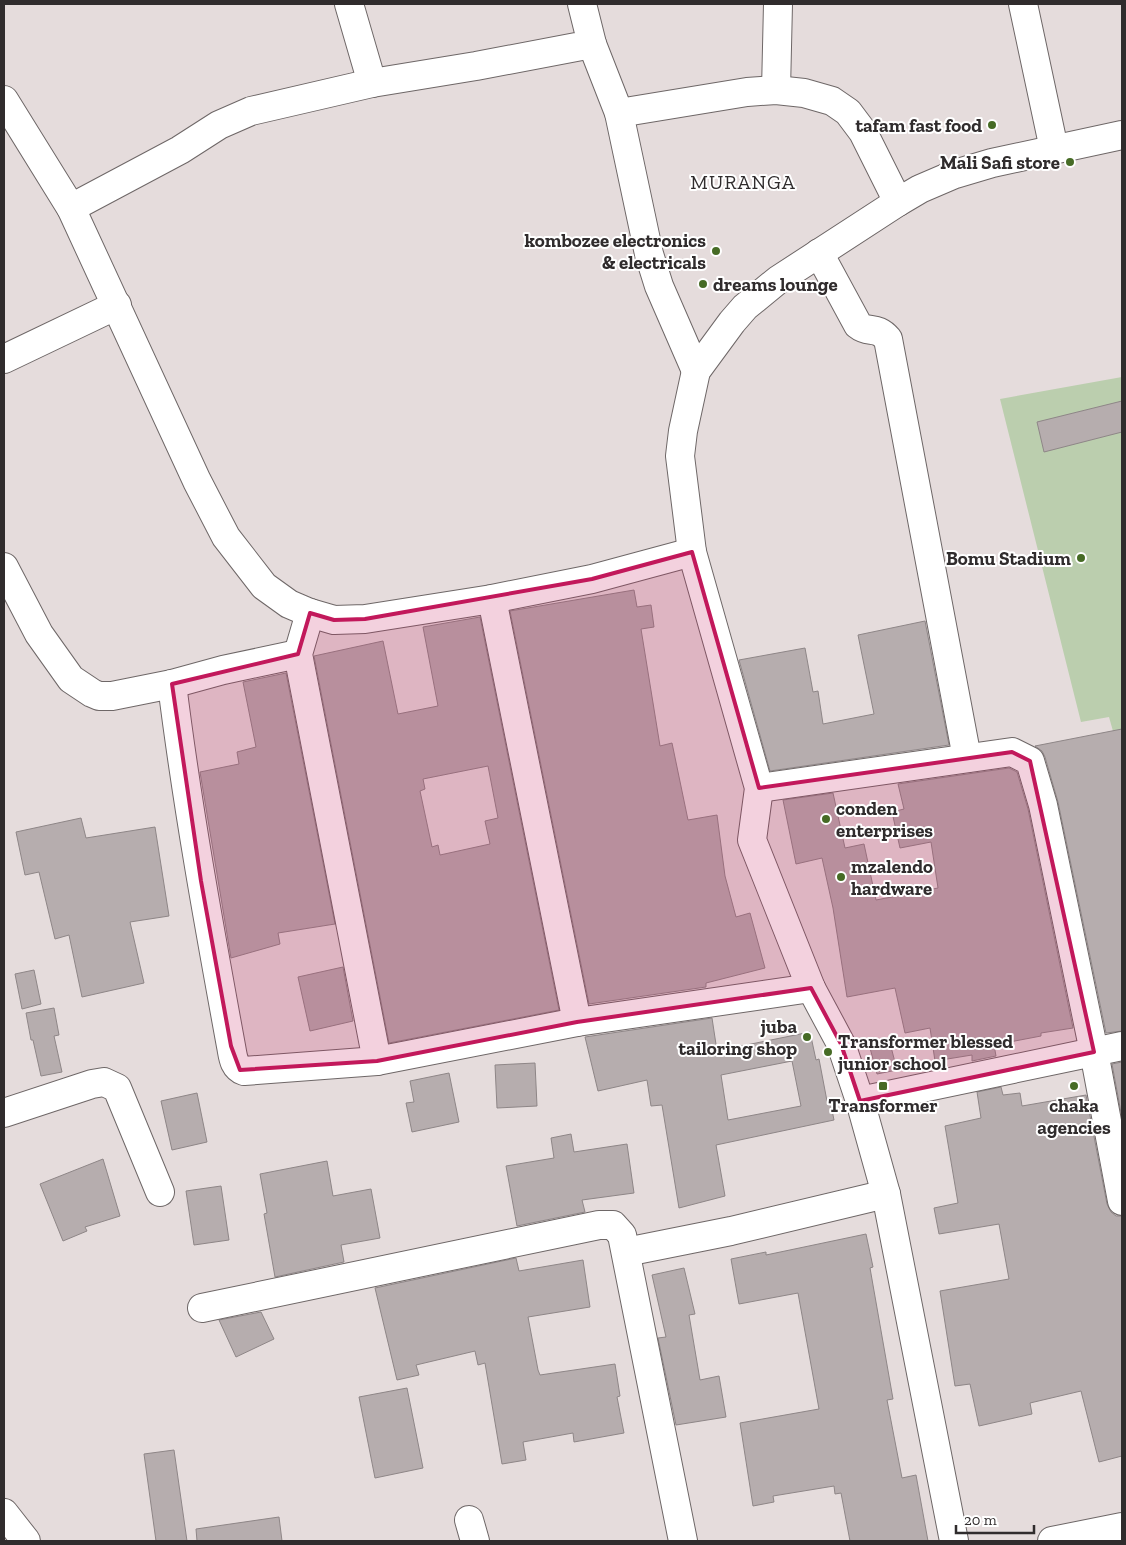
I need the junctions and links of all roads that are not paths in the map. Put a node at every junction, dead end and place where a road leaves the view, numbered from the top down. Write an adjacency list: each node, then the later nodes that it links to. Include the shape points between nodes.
1 (349, 4): 6 (street)
2 (582, 4): 5 (street)
3 (778, 4): 7 (street)
4 (1023, 4): 11 (street)
5 (592, 44): 6 (street); 9 (street)
6 (372, 83): 13 (street, via 251,111 219,125 180,150)
7 (776, 90): 9 (street); 12 (street, via 832,100 848,112 863,132)
8 (7, 112): 13 (street)
9 (618, 113): 17 (street, via 649,254 659,286)
10 (1122, 136): 11 (street)
11 (1054, 149): 12 (street, via 955,174)
12 (898, 202): 14 (street)
13 (71, 208): 15 (street)
14 (819, 254): 17 (street, via 778,280 745,307); 24 (street, via 858,325 883,333 888,339)
15 (117, 304): 16 (street); 21 (street, via 197,481 226,536 264,586 289,604)
16 (4, 359)
17 (696, 371): 18 (street, via 682,431 680,456)
18 (692, 552): 20 (street, via 592,579); 25 (street)
19 (4, 568): 23 (street, via 39,634 70,679 98,696)
20 (492, 599): 21 (street, via 365,620 334,620); 27 (street)
21 (310, 613): 22 (street)
22 (298, 654): 23 (street); 30 (street)
23 (172, 684): 30 (street, via 200,872 235,1063 244,1071)
24 (967, 758): 25 (street); 29 (street, via 1012,752 1030,761 1043,805)
25 (759, 788): 26 (street, via 752,840)
26 (811, 988): 27 (street); 31 (street, via 841,1044)
27 (577, 1022): 30 (street)
28 (1122, 1046): 29 (street)
29 (1094, 1052): 31 (street); 35 (street)
30 (377, 1061)
31 (860, 1101): 34 (street)
32 (4, 1113): 33 (street, via 92,1084 104,1082 117,1088)
33 (160, 1192)
34 (886, 1194): 36 (street); 42 (street)
35 (1122, 1201)
36 (626, 1252): 37 (street, via 622,1235 613,1225 600,1225); 41 (street)
37 (202, 1308)
38 (4, 1512): 40 (street)
39 (1122, 1527): 43 (street)
40 (26, 1541)
41 (683, 1541)
42 (954, 1541)
43 (1052, 1541)

